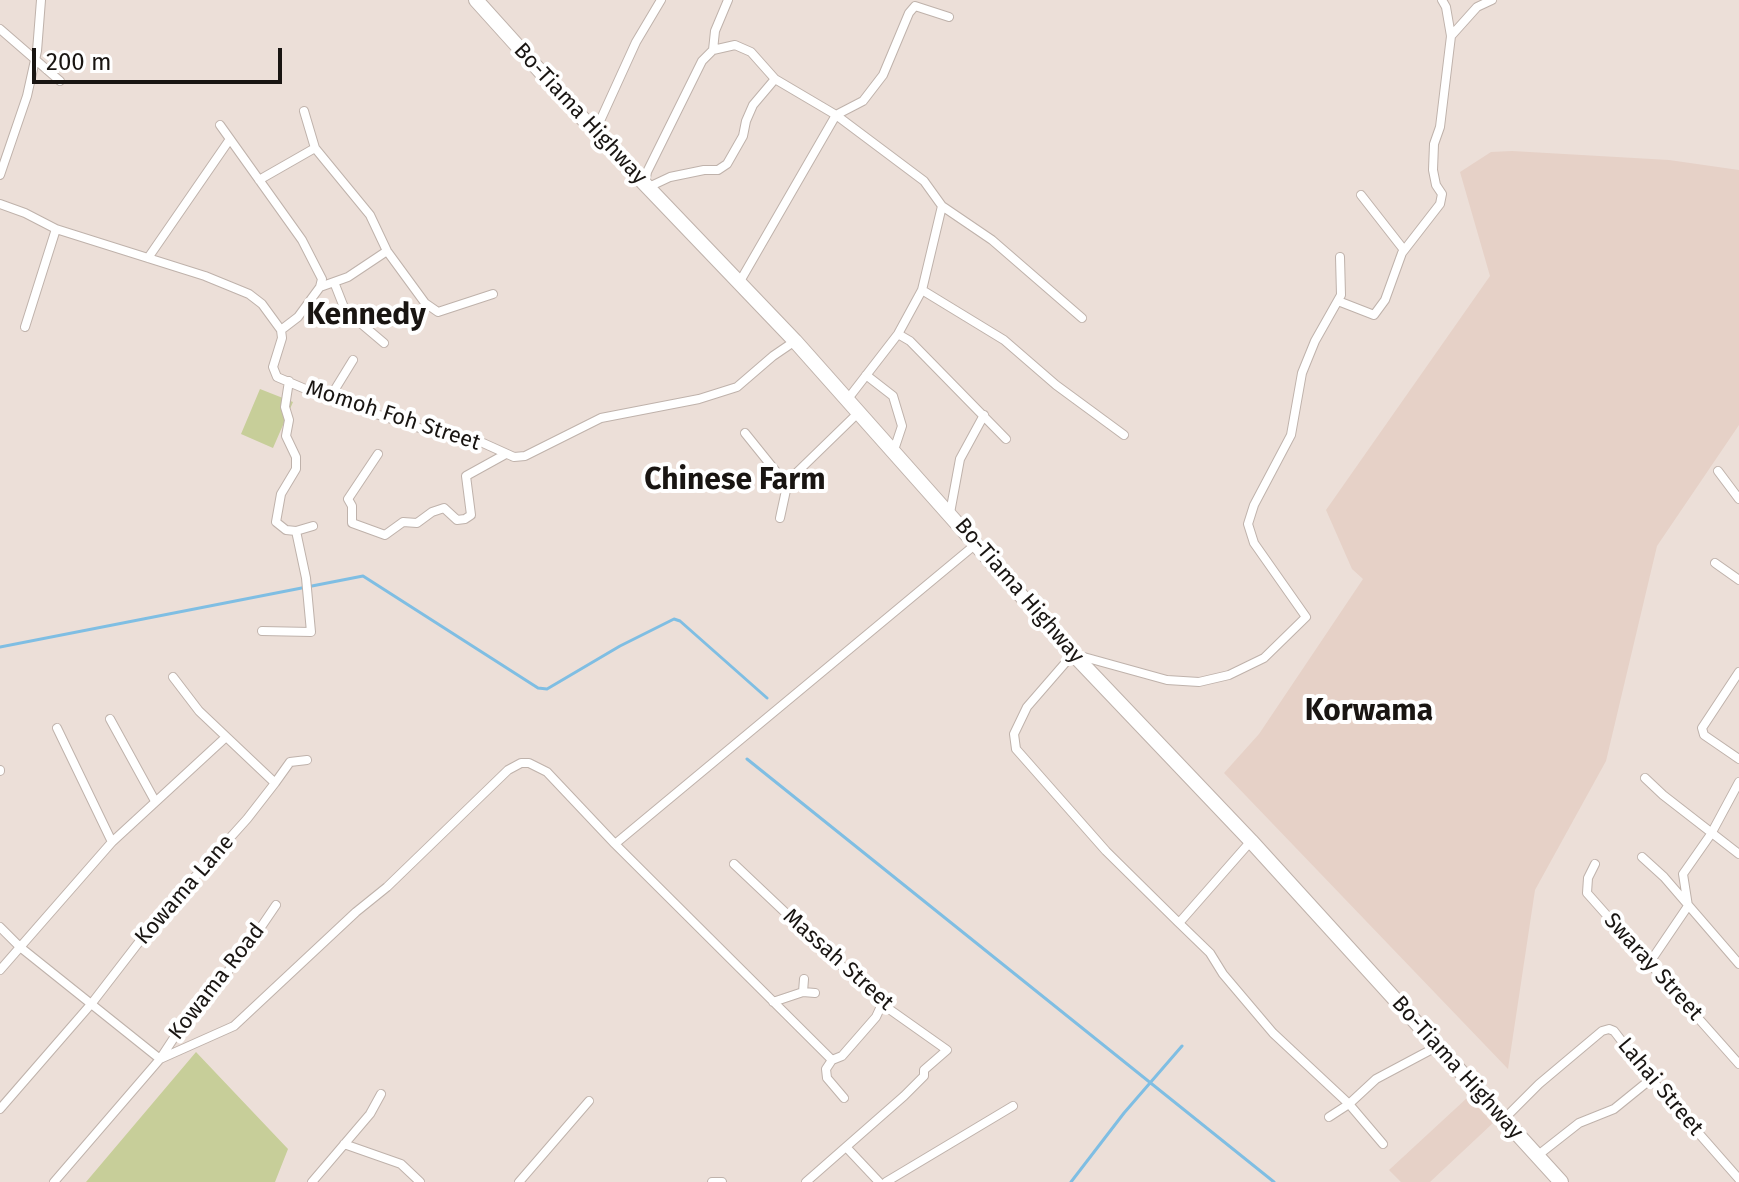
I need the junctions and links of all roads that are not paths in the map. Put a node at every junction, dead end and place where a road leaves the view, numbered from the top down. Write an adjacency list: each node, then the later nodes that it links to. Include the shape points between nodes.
1 (41, 0): 11 (street)
2 (476, 0): 17 (highway, Bo-Tiama Highway)
3 (661, 0): 17 (street)
4 (728, 0): 10 (street)
5 (1442, 0): 9 (street)
6 (1492, 0): 9 (street, via 1477,7)
7 (949, 17): 15 (street, via 915,6 883,75 863,101)
8 (0, 29): 11 (street)
9 (1451, 36): 27 (street, via 1434,144 1440,204)
10 (713, 50): 12 (street, via 735,45 751,52); 22 (street, via 702,61 647,172)
11 (35, 58): 13 (street); 20 (street)
12 (775, 79): 15 (street); 22 (street, via 753,105 727,164)
13 (60, 81)
14 (304, 111): 19 (street)
15 (836, 115): 25 (street, via 924,181); 32 (street)
16 (220, 125): 18 (street)
17 (595, 132): 22 (highway, Bo-Tiama Highway)
18 (230, 139): 21 (street); 30 (street)
19 (315, 148): 21 (street); 28 (street, via 370,215)
20 (0, 175)
21 (259, 180): 33 (street, via 302,240 322,279)
22 (647, 187): 32 (highway, Bo-Tiama Highway)
23 (1361, 195): 27 (street)
24 (0, 204): 26 (street)
25 (942, 206): 34 (street); 37 (street, via 992,240)
26 (56, 229): 30 (street); 38 (street)
27 (1404, 250): 36 (street, via 1374,315)
28 (387, 251): 31 (street); 35 (street, via 425,303 438,312)
29 (1340, 257): 36 (street)
30 (148, 258): 39 (street, via 249,294)
31 (334, 282): 33 (street); 42 (street, via 345,310)
32 (739, 283): 41 (highway, Bo-Tiama Highway)
33 (320, 287): 39 (street)
34 (922, 290): 40 (street); 51 (street, via 1004,340)
35 (493, 294)
36 (1338, 301): 67 (street, via 1302,373 1291,435 1248,524 1254,543 1306,617 1264,658 1199,682 1167,680)
37 (1082, 318)
38 (25, 327)
39 (281, 330): 45 (street, Momoh Foh Street, via 274,373)
40 (898, 334): 44 (street); 49 (street)
41 (795, 341): 47 (highway, Bo-Tiama Highway); 55 (street, Momoh Foh Street, via 737,387 601,418 525,456)
42 (384, 343)
43 (353, 360): 46 (street)
44 (866, 375): 47 (street); 53 (street, via 893,396 902,426)
45 (289, 381): 46 (street, Momoh Foh Street); 62 (street, via 286,436 296,469 281,494 276,522)
46 (329, 399): 55 (street, Momoh Foh Street, via 454,439 483,443)
47 (846, 401): 48 (highway, Bo-Tiama Highway)
48 (858, 413): 53 (highway, Bo-Tiama Highway); 57 (street)
49 (984, 415): 52 (street); 59 (street, via 960,459)
50 (745, 433): 57 (street)
51 (1124, 435)
52 (1006, 439)
53 (893, 453): 59 (highway, Bo-Tiama Highway)
54 (378, 454): 55 (street, via 348,499 352,523 385,535 403,522 417,523 444,508 457,520 471,515 466,476)
55 (504, 455)
56 (1718, 471): 58 (street)
57 (788, 481): 60 (street)
58 (1739, 499)
59 (950, 513): 63 (highway, Bo-Tiama Highway)
60 (780, 518)
61 (313, 526): 62 (street)
62 (296, 531): 66 (street, via 311,632)
63 (977, 543): 67 (highway, Bo-Tiama Highway); 82 (street)
64 (1715, 563): 65 (street)
65 (1739, 580)
66 (262, 631)
67 (1073, 654): 80 (highway, Bo-Tiama Highway); 89 (street, via 1027,707 1014,734 1016,749 1106,851)
68 (1739, 672): 73 (street, via 1702,728 1704,735)
69 (173, 677): 72 (street)
70 (110, 719): 78 (street)
71 (57, 728): 81 (street)
72 (226, 737): 77 (street); 78 (street)
73 (1739, 759)
74 (307, 760): 77 (street, Kowama Lane, via 290,762)
75 (1645, 778): 79 (street)
76 (1739, 782): 79 (street)
77 (275, 783): 99 (street, Kowama Lane)
78 (155, 801): 81 (street)
79 (1711, 834): 83 (street); 88 (street, via 1683,874)
80 (1251, 841): 89 (street); 101 (highway, Bo-Tiama Highway)
81 (112, 842): 91 (street)
82 (615, 844): 98 (street); 102 (street, via 547,772 521,763 234,1026)
83 (1739, 854)
84 (1642, 857): 88 (street)
85 (734, 864): 100 (street, Massah Street)
86 (1595, 864): 92 (street, Swaray Street, via 1587,893)
87 (276, 905): 102 (street, Kowama Road)
88 (1688, 906): 92 (street); 93 (street)
89 (1179, 923): 109 (street, via 1210,953 1273,1033)
90 (0, 927): 91 (street)
91 (20, 947): 94 (street); 99 (street)
92 (1650, 962): 104 (street, Swaray Street)
93 (1739, 964)
94 (0, 970)
95 (804, 979): 96 (street)
96 (803, 992): 97 (street); 98 (street)
97 (815, 993)
98 (773, 1002): 103 (street)
99 (92, 1003): 102 (street); 111 (street, Kowama Lane)
100 (882, 1004): 103 (street, via 842,1056); 116 (street, Massah Street, via 947,1050)
101 (1438, 1046): 109 (street, via 1376,1079); 113 (highway, Bo-Tiama Highway)
102 (160, 1059): 119 (street, Kowama Road)
103 (832, 1060): 107 (street, via 827,1078)
104 (1739, 1064)
105 (1651, 1079): 113 (street, Lahai Street, via 1614,1031 1606,1029); 117 (street, via 1614,1109 1579,1123); 118 (street, Lahai Street)
106 (381, 1094): 114 (street)
107 (844, 1098)
108 (589, 1101): 122 (street)
109 (1349, 1104): 112 (street); 115 (street)
110 (1013, 1106): 127 (street)
111 (0, 1109)
112 (1329, 1117)
113 (1504, 1119): 117 (highway, Bo-Tiama Highway)
114 (344, 1144): 120 (street); 121 (street, via 401,1164)
115 (1383, 1144)
116 (846, 1147): 125 (street); 126 (street)
117 (1537, 1156): 128 (highway, Bo-Tiama Highway)
118 (1739, 1179)
119 (54, 1182)
120 (312, 1182)
121 (420, 1182)
122 (519, 1182)
123 (712, 1182): 124 (street)
124 (722, 1182)
125 (806, 1182)
126 (879, 1182)
127 (886, 1182)
128 (1561, 1182)

